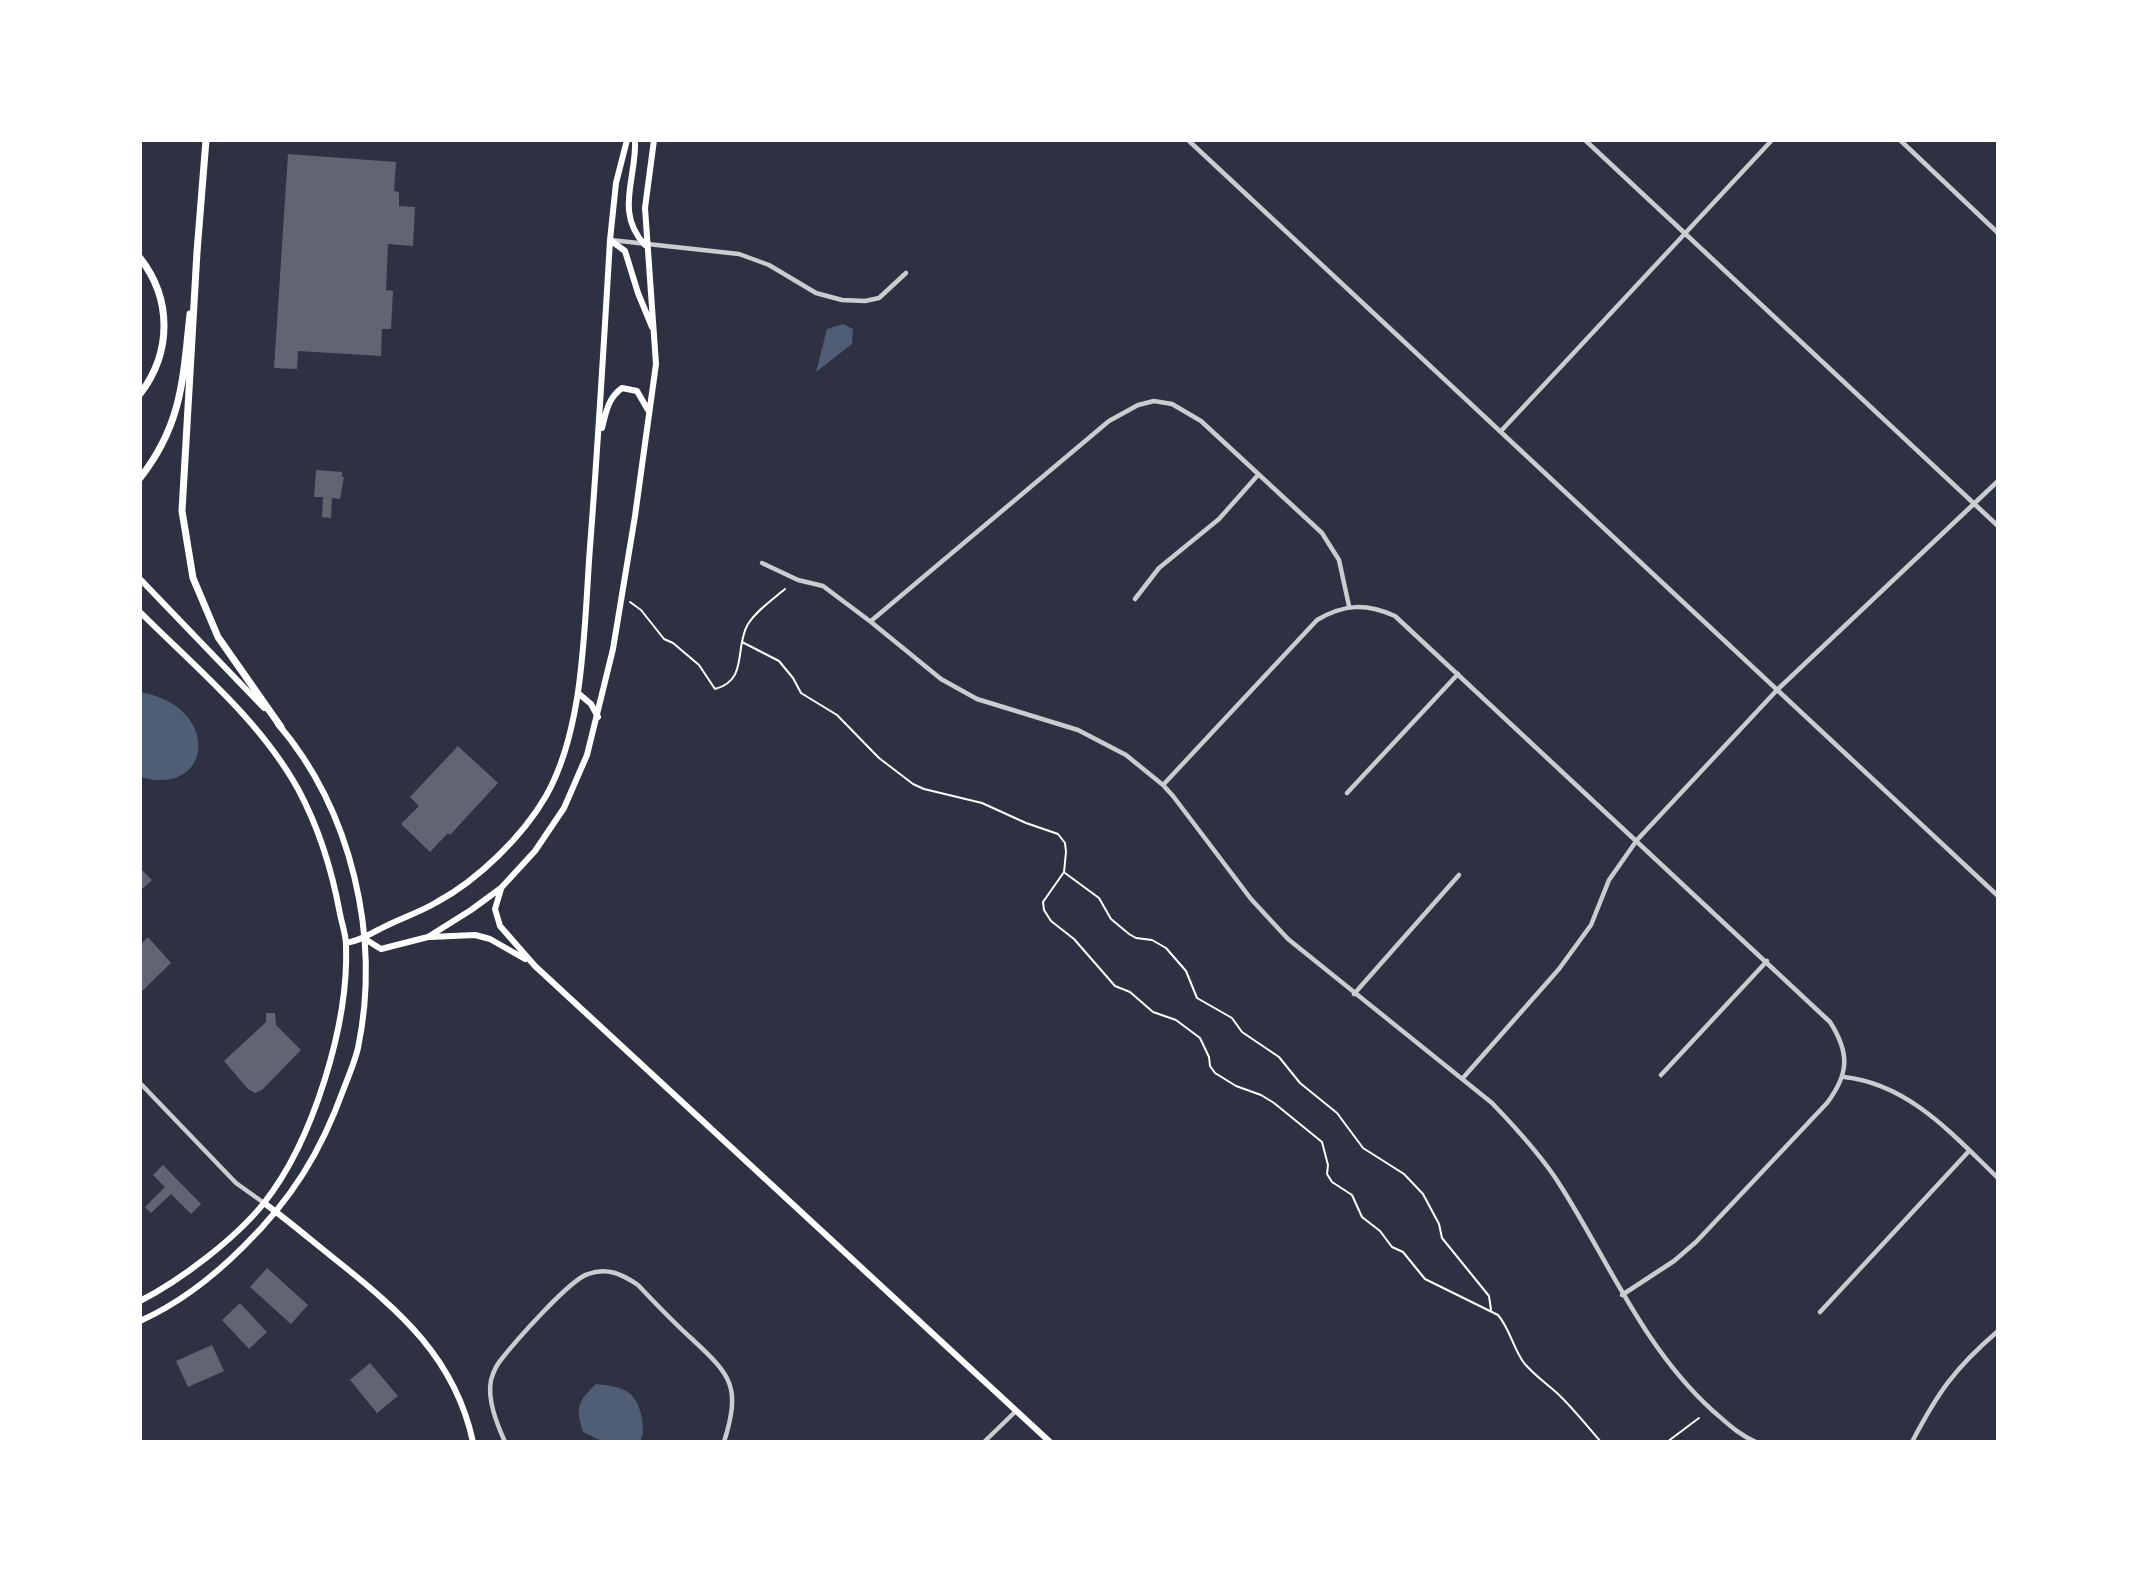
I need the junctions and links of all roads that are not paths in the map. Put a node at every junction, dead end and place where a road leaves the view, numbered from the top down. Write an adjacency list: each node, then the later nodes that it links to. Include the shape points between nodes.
1 (206, 140): 13 (highway)
2 (627, 140): 11 (main road, via 616,183)
3 (635, 140): 12 (main road, via 628,207 635,234)
4 (654, 140): 12 (main road, via 646,185)
5 (1188, 140): 19 (street)
6 (1585, 140): 9 (street)
7 (1772, 140): 9 (street)
8 (1900, 140): 10 (street)
9 (1685, 233): 19 (street); 24 (street)
10 (1998, 233)
11 (610, 240): 12 (street); 16 (main road, via 625,251); 20 (main road)
12 (646, 246): 15 (street, via 739,254 769,265 816,293 842,300 879,298); 16 (main road)
13 (197, 252): 22 (highway, via 179,404 170,430); 36 (highway, via 182,511 193,578 218,637)
14 (140, 258): 17 (highway, via 160,295 164,327 159,359)
15 (906, 273)
16 (655, 332): 18 (main road, via 656,364)
17 (140, 394)
18 (648, 411): 20 (main road, via 637,391 626,388 616,392 607,407); 35 (main road, via 631,543)
19 (1502, 431): 33 (street)
20 (598, 447): 34 (main road)
21 (1258, 475): 28 (street, via 1219,519 1159,568); 29 (street, via 1332,546); 31 (street, via 1187,411 1154,401 1138,405 1109,421)
22 (140, 478)
23 (1998, 481): 24 (street)
24 (1975, 504): 25 (street); 33 (street)
25 (1998, 526)
26 (762, 563): 31 (street, via 823,586)
27 (140, 579): 36 (main road)
28 (1135, 599)
29 (1349, 606): 32 (street, via 1395,616); 37 (street, via 1331,612 1304,632)
30 (140, 612): 45 (main road, via 240,713 288,773 327,855)
31 (871, 621): 37 (street, via 941,679 977,699 1078,730 1126,755)
32 (1458, 674): 38 (street); 39 (street)
33 (1777, 690): 39 (street); 42 (street)
34 (578, 692): 35 (main road); 44 (main road, via 566,748 546,796 512,841 476,876 439,902)
35 (597, 717): 41 (main road, via 587,755 564,808 535,851)
36 (281, 727): 44 (main road, via 317,780 338,825)
37 (1163, 785): 48 (street, via 1251,899 1288,939)
38 (1347, 793)
39 (1637, 840): 46 (street); 51 (street, via 1609,880 1591,925 1559,969)
40 (1459, 875): 48 (street)
41 (501, 888): 43 (main road); 47 (main road, via 495,909 500,926)
42 (1998, 896)
43 (428, 937): 44 (main road, via 381,949); 47 (main road, via 475,935 490,939)
44 (365, 939): 45 (main road); 56 (main road, via 358,1049 319,1149)
45 (346, 943): 55 (main road, via 333,1051 314,1113)
46 (1767, 961): 49 (street); 50 (street, via 1830,1022 1842,1047)
47 (535, 966): 62 (main road)
48 (1354, 994): 51 (street)
49 (1661, 1074)
50 (1844, 1077): 53 (street, via 1886,1088 1917,1104); 57 (street, via 1827,1103 1715,1224 1674,1261)
51 (1462, 1079): 57 (street, via 1513,1125 1560,1184)
52 (140, 1083): 55 (street, via 236,1184)
53 (1969, 1151): 54 (street); 59 (street)
54 (1998, 1178)
55 (264, 1203): 56 (main road); 58 (main road, via 185,1273)
56 (277, 1212): 60 (main road, via 217,1271); 63 (main road, via 379,1294 421,1336 450,1378)
57 (1622, 1295): 68 (street, via 1699,1398 1741,1436)
58 (140, 1301)
59 (1820, 1312)
60 (140, 1321)
61 (1998, 1331): 69 (street, via 1949,1378)
62 (1016, 1410): 66 (street); 67 (main road)
63 (473, 1442)
64 (505, 1442): 65 (street, via 490,1394 495,1369 559,1297 581,1277 595,1272 618,1273 638,1285 719,1365 733,1398)
65 (724, 1442)
66 (984, 1442)
67 (1050, 1442)
68 (1756, 1442)
69 (1912, 1442)

